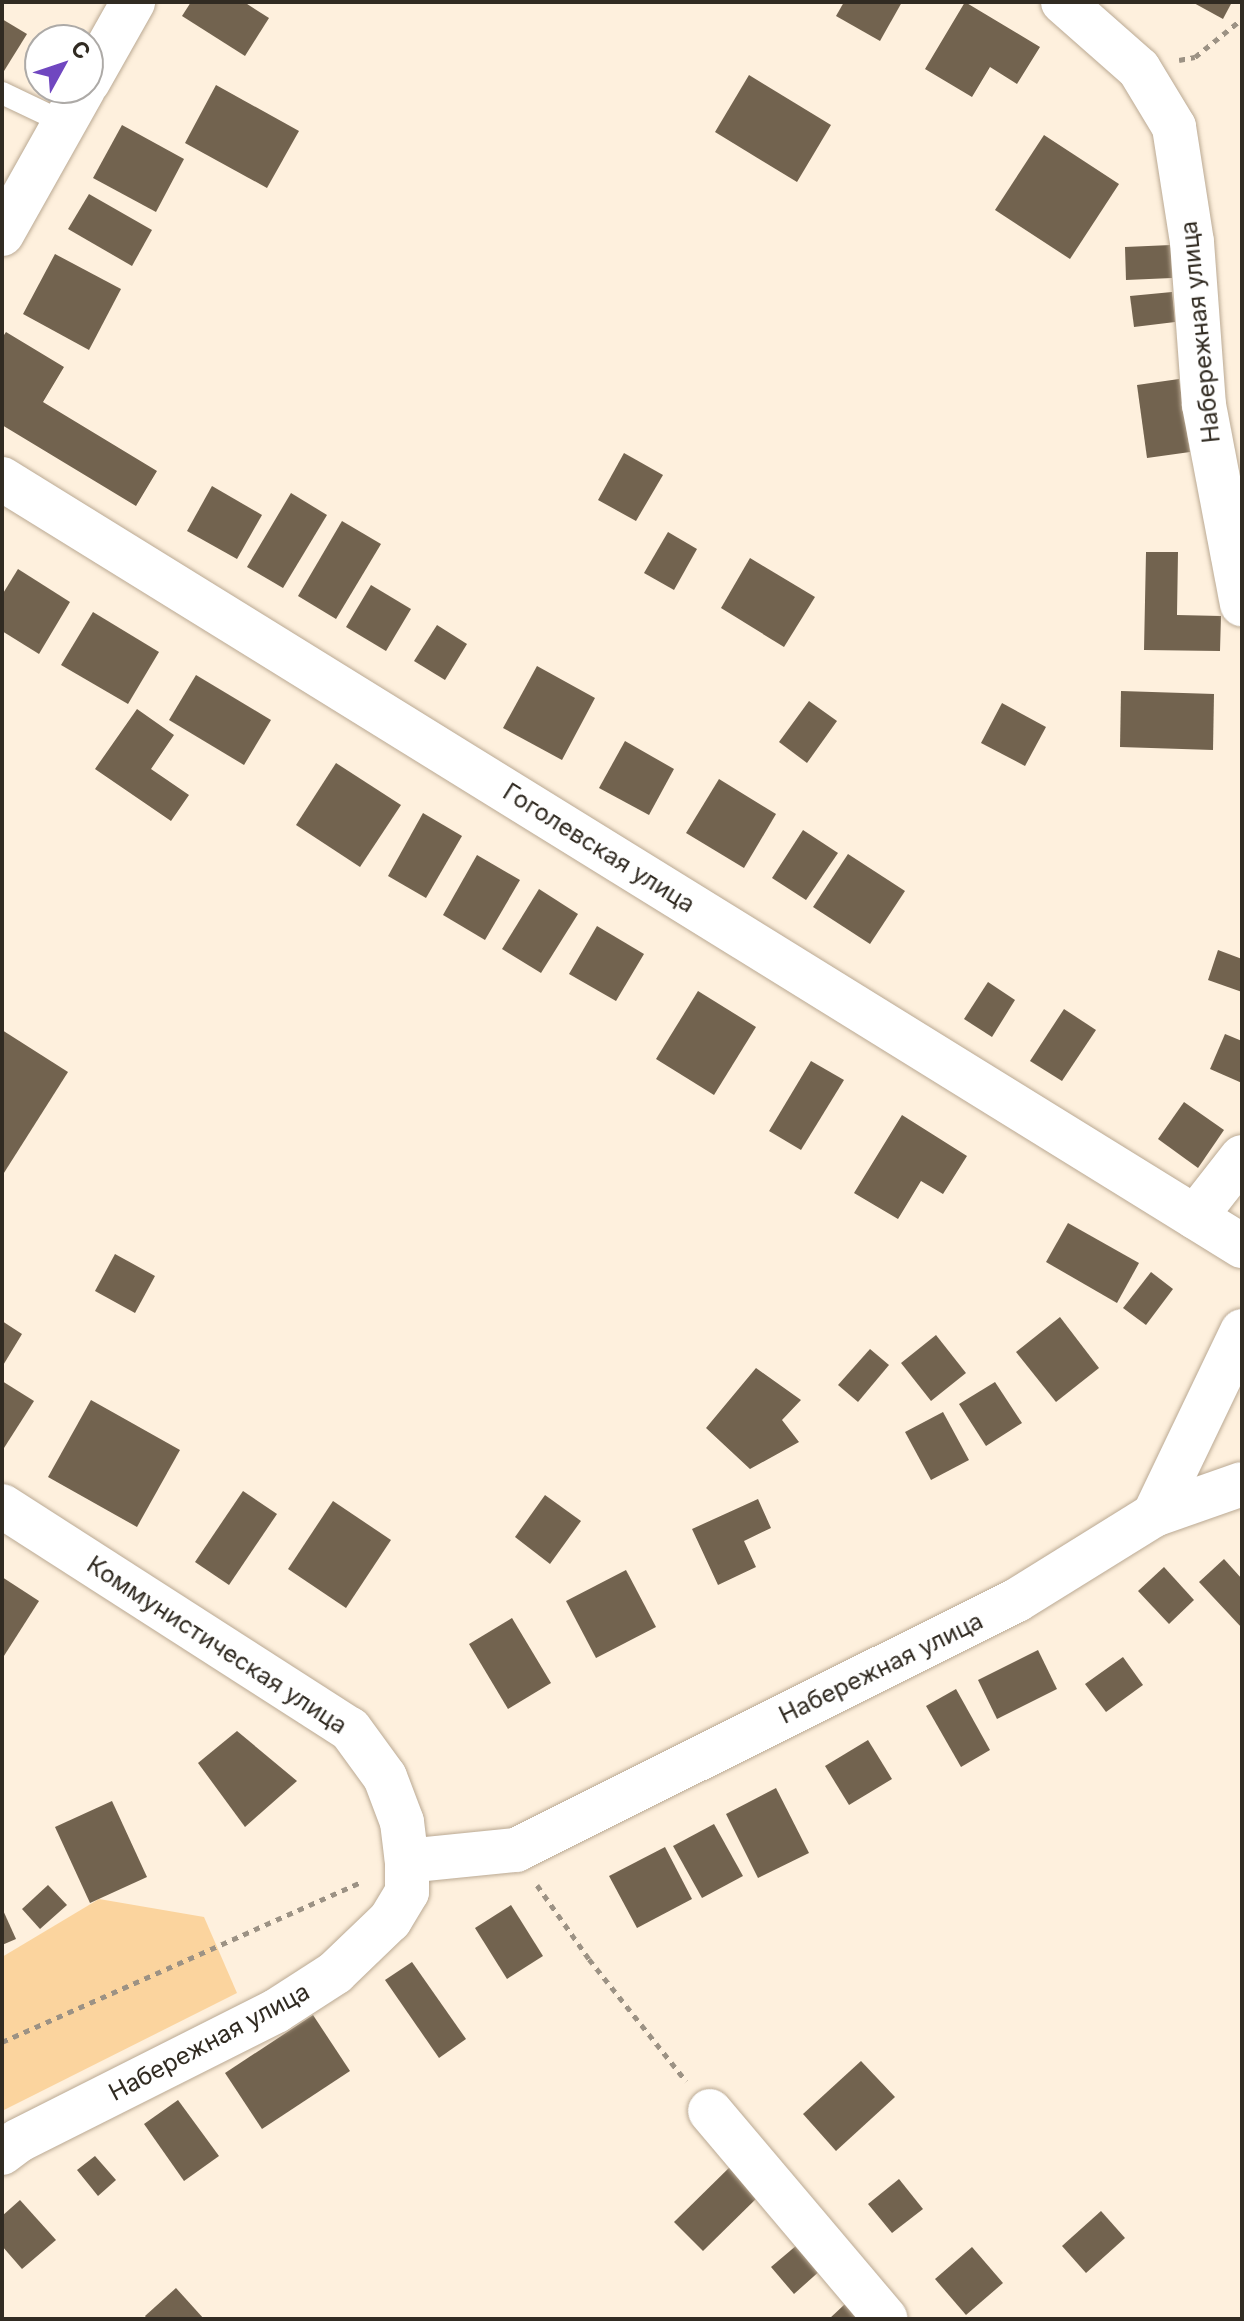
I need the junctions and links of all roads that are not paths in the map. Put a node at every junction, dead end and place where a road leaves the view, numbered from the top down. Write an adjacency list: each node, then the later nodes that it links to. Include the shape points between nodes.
1 (133, 2): 3 (street)
2 (1063, 2): 8 (street, Набережная улица, via 1139,69 1174,127 1192,242 1204,405)
3 (104, 54)
4 (2, 93): 5 (lane)
5 (74, 106): 6 (street)
6 (2, 234)
7 (2, 479): 10 (street, Гоголевская улица)
8 (1242, 604)
9 (1242, 1157): 10 (street)
10 (1195, 1217): 11 (street)
11 (1242, 1246)
12 (1242, 1331): 15 (street)
13 (1242, 1484): 15 (street, Набережная улица)
14 (2, 1506): 16 (street, Коммунистическая улица, via 350,1729 385,1777 402,1822)
15 (1154, 1515): 16 (street, Набережная улица, via 1017,1600 516,1850)
16 (407, 1861): 18 (street, Набережная улица, via 407,1892 390,1920 335,1973 276,2011)
17 (710, 2111): 19 (street)
18 (2, 2153)
19 (886, 2319)

